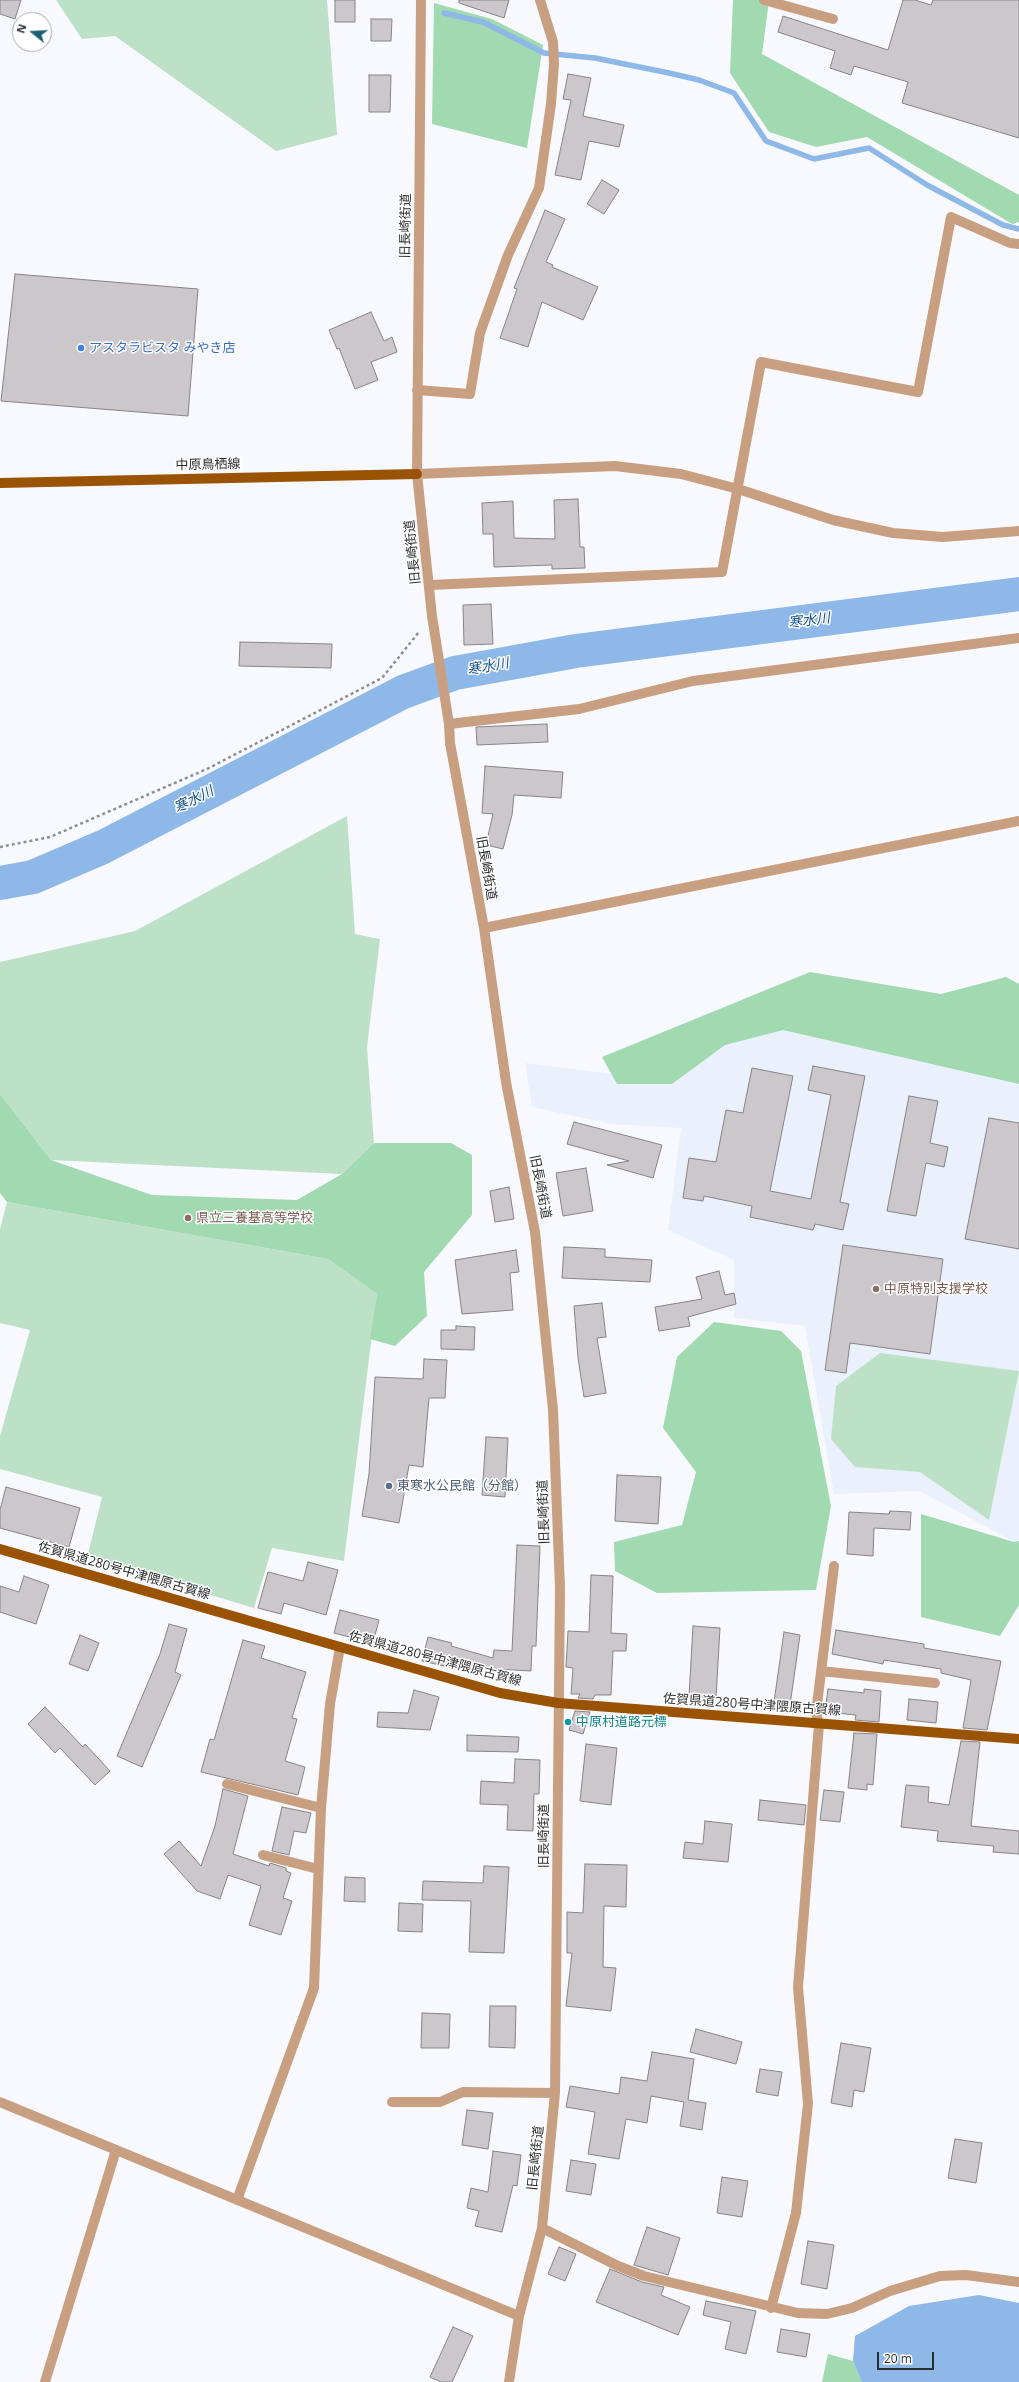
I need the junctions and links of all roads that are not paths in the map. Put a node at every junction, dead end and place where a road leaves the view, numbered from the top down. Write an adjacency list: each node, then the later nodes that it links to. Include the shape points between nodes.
1 (422, 0): 6 (street, 旧長崎街道)
2 (540, 0): 6 (street, via 553,42 554,64 539,188 508,256 480,333 470,394)
3 (764, 0): 4 (street)
4 (833, 19)
5 (1019, 244): 9 (street, via 1010,243 951,217 918,392 761,362)
6 (417, 390): 7 (street, 旧長崎街道)
7 (417, 474): 8 (main road, 中原鳥栖線); 9 (street, via 615,466 681,474); 11 (street, 旧長崎街道)
8 (0, 483)
9 (738, 489): 10 (street, via 833,520 893,533 943,538); 11 (street, via 722,572)
10 (1019, 531)
11 (430, 585): 13 (street, 旧長崎街道, via 436,651)
12 (1019, 638): 13 (street, via 693,681 579,709)
13 (449, 724): 15 (street, 旧長崎街道, via 450,743)
14 (1019, 821): 15 (street)
15 (484, 928): 21 (street, 旧長崎街道, via 506,1082 535,1232 543,1291 553,1410 560,1588)
16 (0, 1549): 18 (main road, 佐賀県道280号中津隈原古賀線)
17 (834, 1566): 19 (street)
18 (340, 1647): 21 (main road, 佐賀県道280号中津隈原古賀線, via 500,1693); 25 (street, via 330,1704)
19 (821, 1671): 20 (street); 22 (street, via 816,1713)
20 (935, 1683)
21 (558, 1703): 22 (main road, 佐賀県道280号中津隈原古賀線); 28 (street, 旧長崎街道)
22 (820, 1724): 23 (main road, 佐賀県道280号中津隈原古賀線); 35 (street, via 798,1987 808,2104 796,2213)
23 (1019, 1739)
24 (227, 1784): 25 (street)
25 (321, 1808): 27 (street)
26 (263, 1855): 27 (street)
27 (318, 1869): 32 (street, via 314,1988)
28 (555, 2093): 30 (street, via 463,2092 440,2102); 33 (street, 旧長崎街道)
29 (0, 2102): 31 (street)
30 (392, 2102)
31 (116, 2150): 32 (street); 37 (street)
32 (237, 2200): 36 (street)
33 (542, 2228): 35 (street, via 618,2266 644,2276); 36 (street, 旧長崎街道)
34 (1019, 2282): 35 (street, via 966,2275 940,2276 890,2291 852,2308 828,2314 798,2313)
35 (771, 2308)
36 (519, 2316): 38 (street, 旧長崎街道)
37 (45, 2382)
38 (508, 2382)

